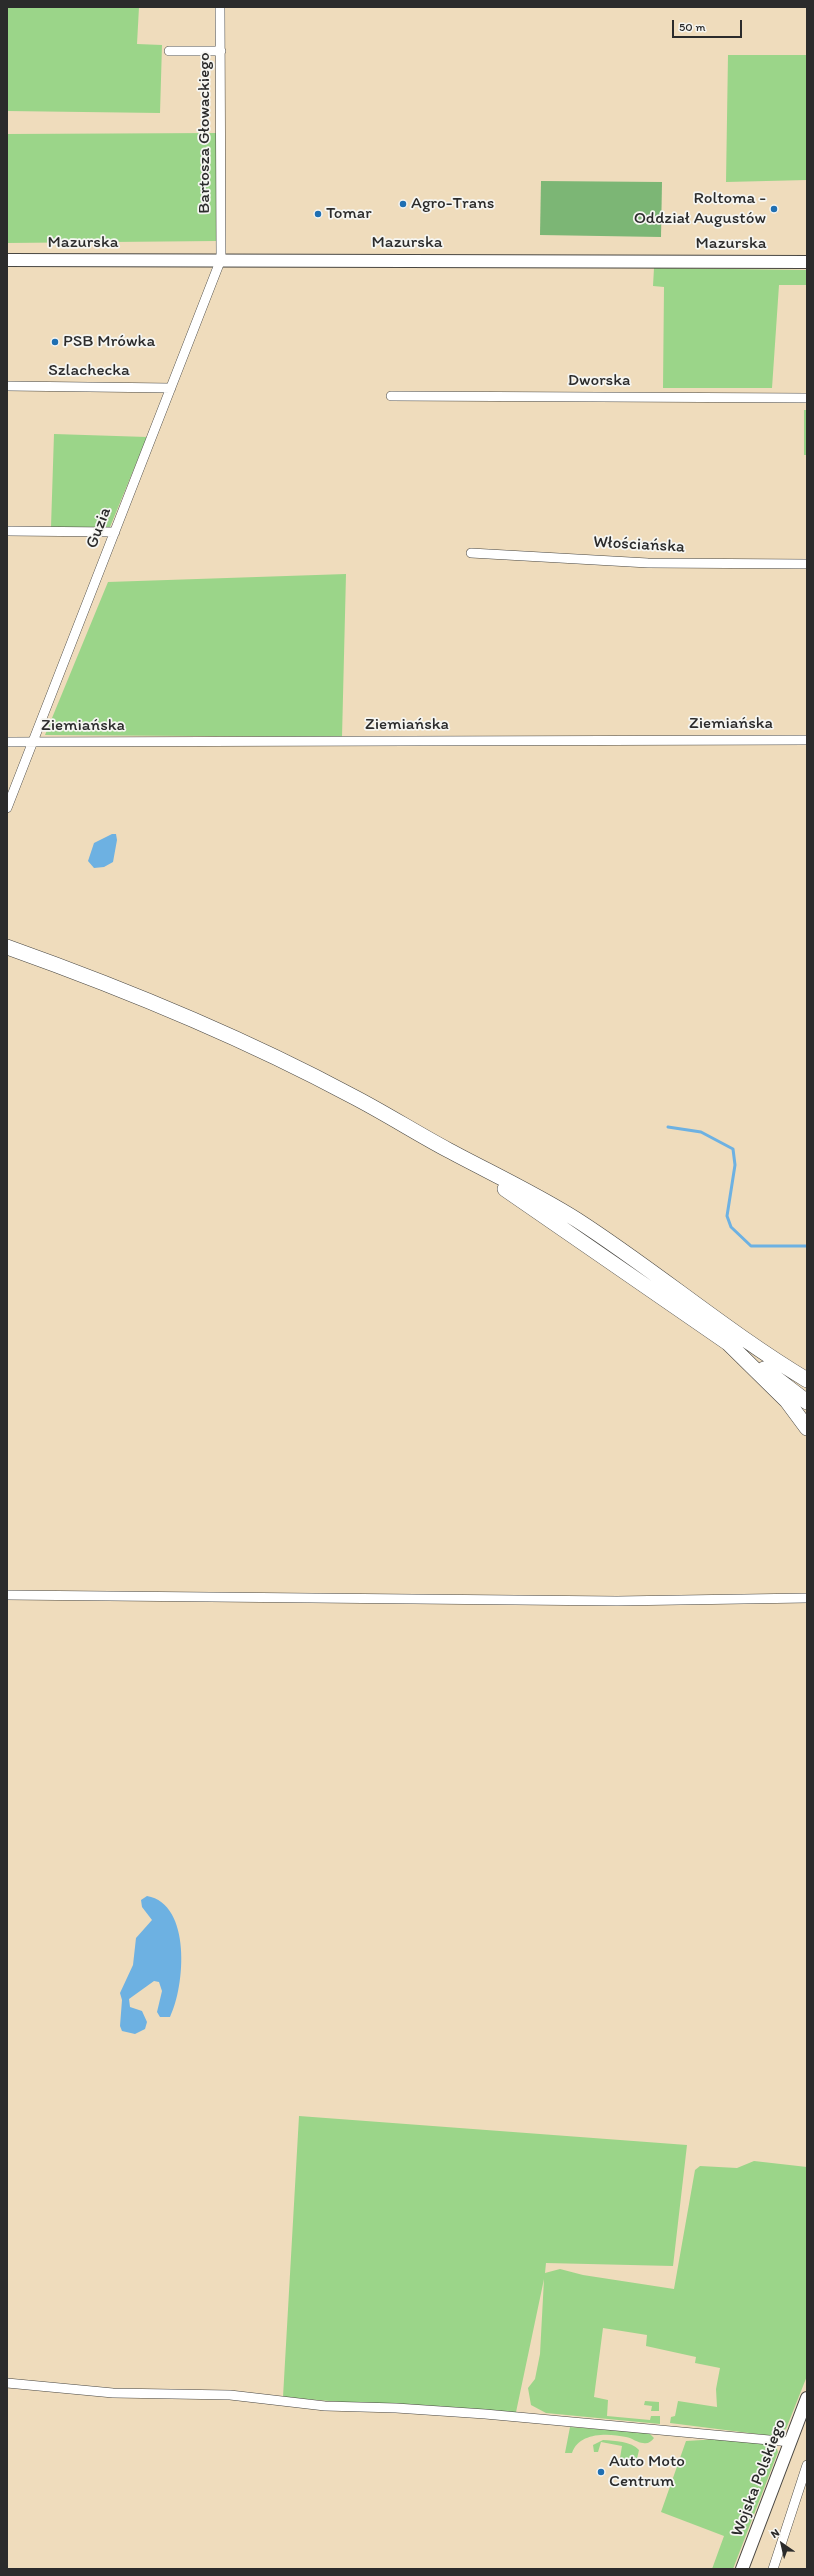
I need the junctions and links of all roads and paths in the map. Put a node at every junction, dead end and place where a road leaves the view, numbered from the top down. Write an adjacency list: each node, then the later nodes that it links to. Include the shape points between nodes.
1 (220, 7): 3 (street, Bartosza Głowackiego)
2 (169, 51): 3 (street)
3 (221, 51): 4 (street, Bartosza Głowackiego)
4 (221, 259): 5 (main road, Mazurska); 6 (main road, Mazurska); 8 (street, Guzia)
5 (7, 260)
6 (807, 262)
7 (7, 386): 8 (street, Szlachecka)
8 (171, 388): 12 (street, Guzia)
9 (392, 396): 10 (street, Dworska)
10 (807, 398)
11 (7, 531): 12 (street)
12 (115, 532): 17 (street, Guzia)
13 (471, 553): 14 (street, Włościańska, via 648,563)
14 (807, 564)
15 (807, 740): 17 (street, Ziemiańska)
16 (7, 742): 17 (street, Ziemiańska)
17 (33, 742): 18 (street, Guzia)
18 (7, 808)
19 (7, 947): 20 (highway, via 98,979 247,1044 352,1096)
20 (449, 1151): 21 (highway, via 510,1181 576,1220); 22 (highway)
21 (749, 1342): 23 (highway); 24 (highway)
22 (728, 1343): 25 (highway); 26 (highway, via 787,1401)
23 (807, 1380)
24 (807, 1392)
25 (807, 1402)
26 (807, 1428)
27 (7, 1595): 28 (street, via 617,1601)
28 (807, 1598)
29 (7, 2383): 31 (street, via 113,2393 230,2395 325,2406 485,2414)
30 (807, 2398): 31 (main road, Wojska Polskiego)
31 (790, 2442): 33 (main road, Wojska Polskiego)
32 (807, 2465): 34 (street)
33 (742, 2569)
34 (773, 2569)

